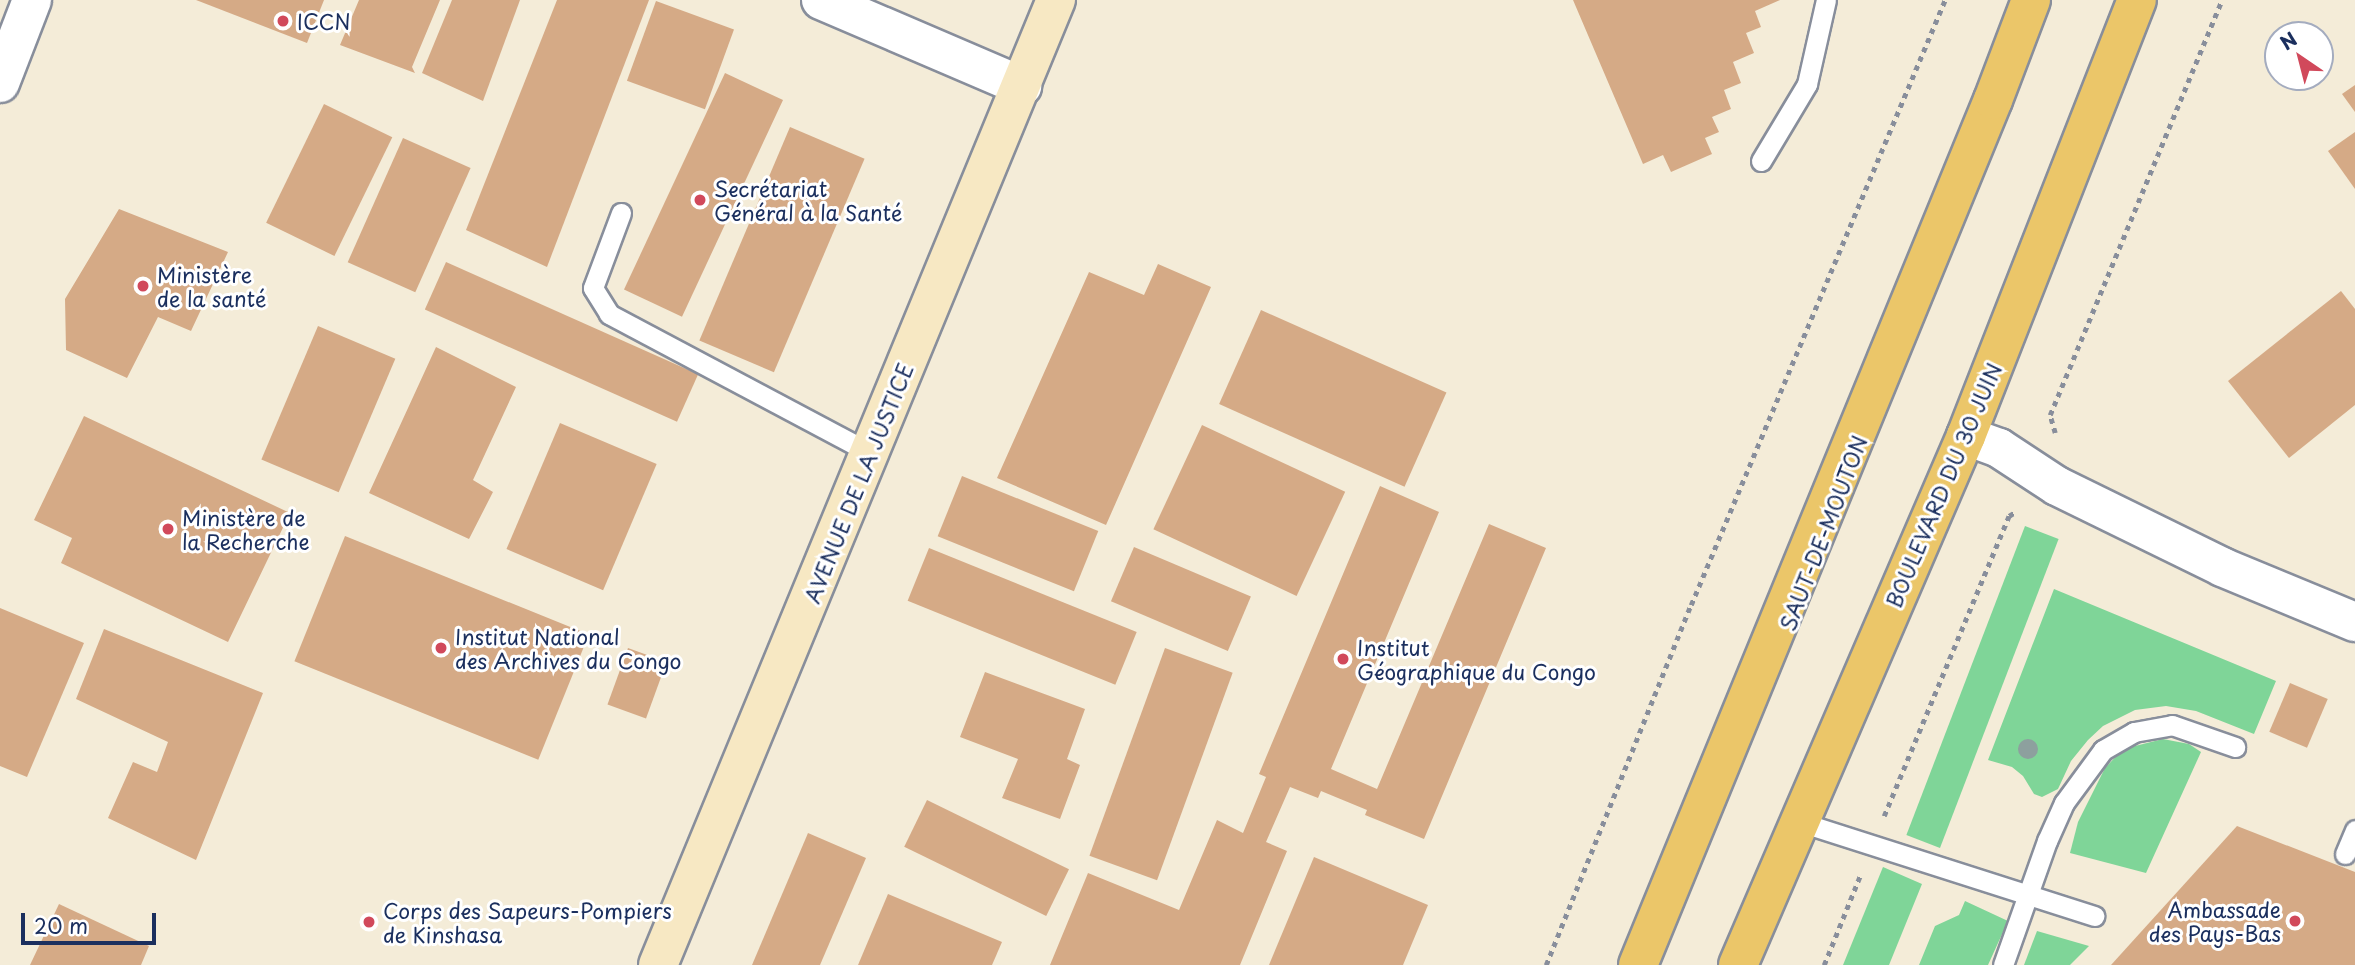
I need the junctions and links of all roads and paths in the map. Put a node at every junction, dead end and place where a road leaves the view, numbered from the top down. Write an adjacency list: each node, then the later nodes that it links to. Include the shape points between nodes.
1 (32, 0): 9 (street)
2 (821, 0): 10 (street)
3 (1056, 0): 10 (main road, AVENUE DE LA JUSTICE)
4 (1826, 0): 13 (lane, via 1807,84)
5 (1945, 0): 28 (path, via 1691,605)
6 (2031, 0): 11 (main road)
7 (2137, 0): 12 (main road, BOULEVARD DU 30 JUIN)
8 (2222, 0): 16 (path, via 2050,415)
9 (0, 83)
10 (1022, 86): 17 (main road, AVENUE DE LA JUSTICE)
11 (1993, 100): 29 (main road); 30 (main road, SAUT-DE-MOUTON)
12 (2087, 127): 15 (main road, BOULEVARD DU 30 JUIN); 31 (main road)
13 (1761, 161)
14 (621, 213): 17 (lane, via 593,288 609,314)
15 (1966, 436): 19 (street, via 2222,566); 21 (main road, BOULEVARD DU 30 JUIN)
16 (2058, 441)
17 (870, 453): 27 (main road, AVENUE DE LA JUSTICE)
18 (2019, 509): 23 (path, via 2009,516)
19 (2355, 622)
20 (2235, 747): 25 (lane, via 2172,725 2134,732 2103,750 2064,803)
21 (1800, 822): 23 (lane); 32 (main road, BOULEVARD DU 30 JUIN)
22 (2355, 830): 24 (lane)
23 (1873, 843): 25 (lane); 33 (path)
24 (2345, 854)
25 (2028, 896): 26 (lane); 34 (lane)
26 (2094, 916)
27 (658, 965)
28 (1546, 965)
29 (1638, 965)
30 (1654, 965)
31 (1724, 965)
32 (1738, 965)
33 (1824, 965)
34 (2003, 965)

